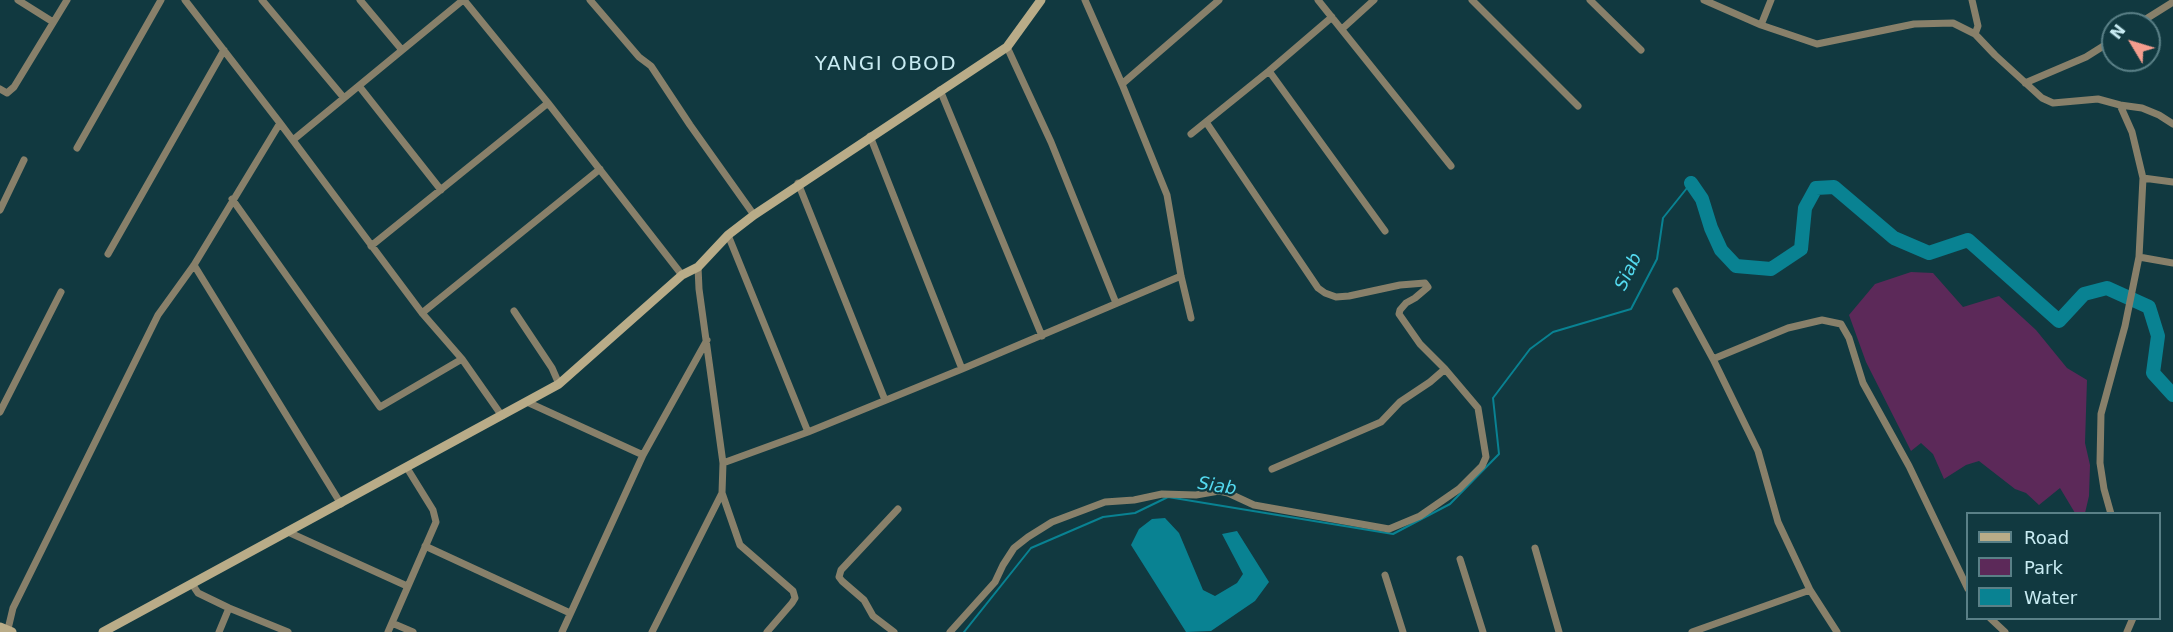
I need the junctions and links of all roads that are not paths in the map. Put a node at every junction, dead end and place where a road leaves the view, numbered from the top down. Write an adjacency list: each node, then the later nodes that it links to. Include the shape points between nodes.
1 (18, 0): 22 (street)
2 (67, 0): 22 (street)
3 (161, 0): 47 (street)
4 (185, 0): 28 (street)
5 (262, 0): 37 (street)
6 (360, 0): 29 (street)
7 (463, 0): 29 (street); 38 (street)
8 (590, 0): 57 (street, via 651,66)
9 (1041, 0): 26 (street)
10 (1085, 0): 33 (street)
11 (1219, 0): 33 (street)
12 (1318, 0): 21 (street)
13 (1374, 0): 24 (street)
14 (1472, 0): 40 (street)
15 (1590, 0): 30 (street)
16 (1704, 0): 23 (street)
17 (1771, 0): 23 (street)
18 (1972, 0): 25 (street, via 1978,26)
19 (2173, 2): 20 (street)
20 (2157, 12)
21 (1332, 16): 24 (street); 31 (street)
22 (53, 22): 35 (street, via 14,87 7,93)
23 (1761, 25): 25 (street, via 1817,44 1914,24 1953,22)
24 (1342, 28): 49 (street)
25 (1975, 34): 32 (street)
26 (1007, 46): 36 (street); 70 (street, via 1051,142)
27 (2101, 48): 32 (street)
28 (224, 50): 42 (street); 61 (street)
29 (402, 50): 34 (street)
30 (1641, 50)
31 (1269, 71): 41 (street); 58 (street)
32 (2025, 82): 39 (street, via 2053,103 2098,99)
33 (1122, 84): 67 (street, via 1167,195)
34 (359, 86): 37 (street); 54 (street)
35 (0, 89)
36 (940, 90): 45 (street); 74 (street)
37 (344, 98): 46 (street)
38 (548, 103): 50 (street); 54 (street)
39 (2120, 105): 43 (street, via 2142,108); 51 (street, via 2132,132)
40 (1578, 106)
41 (1206, 122): 44 (street); 79 (street, via 1324,293 1349,296 1425,283 1428,287 1406,303 1399,314 1420,344)
42 (280, 123): 46 (street); 55 (street)
43 (2173, 124)
44 (1191, 134)
45 (870, 136): 53 (street); 78 (street)
46 (293, 140): 60 (street)
47 (77, 148)
48 (24, 160): 56 (street)
49 (1451, 166)
50 (600, 170): 66 (street); 72 (street)
51 (2143, 178): 52 (street); 62 (street)
52 (2173, 182)
53 (798, 183): 57 (street); 81 (street)
54 (441, 190): 60 (street)
55 (232, 199): 64 (street); 76 (street, via 380,407)
56 (0, 210)
57 (754, 214): 59 (street)
58 (1385, 231)
59 (728, 235): 65 (street); 85 (street)
60 (371, 246): 72 (street)
61 (108, 254)
62 (2139, 257): 63 (street); 93 (street, via 2102,414 2100,463)
63 (2173, 263)
64 (194, 265): 91 (street); 107 (street, via 158,315 13,608)
65 (698, 267): 66 (street); 75 (street)
66 (682, 275): 80 (street)
67 (1181, 276): 70 (street); 73 (street)
68 (1676, 291): 77 (street)
69 (60, 292): 83 (street)
70 (1116, 303): 74 (street)
71 (514, 311): 80 (street)
72 (422, 313): 76 (street)
73 (1191, 318)
74 (1042, 336): 78 (street)
75 (707, 340): 86 (street); 87 (street)
76 (462, 359): 84 (street)
77 (1713, 359): 100 (street, via 1788,327 1822,320 1842,324 1863,383 1909,466); 102 (street, via 1758,451 1778,522)
78 (962, 369): 81 (street)
79 (1445, 369): 89 (street, via 1400,402 1381,422); 117 (street, via 1478,408 1486,457 1459,489 1420,516 1389,529 1254,505 1218,491 1105,502 1052,522 1028,537 1014,549 995,582)
80 (560, 384): 82 (street)
81 (885, 400): 85 (street)
82 (527, 402): 84 (street); 86 (street)
83 (0, 412)
84 (502, 416): 88 (street)
85 (808, 432): 87 (street)
86 (643, 455): 104 (street)
87 (723, 463): 90 (street)
88 (406, 468): 91 (street); 95 (street, via 436,517)
89 (1272, 469)
90 (722, 493): 114 (street); 115 (street, via 740,545 793,591 792,603)
91 (341, 504): 94 (street)
92 (898, 509): 116 (street, via 841,570 840,577 864,600 873,616)
93 (2111, 512)
94 (288, 532): 99 (street); 101 (street)
95 (425, 546): 101 (street); 104 (street)
96 (1535, 548): 120 (street)
97 (1460, 559): 119 (street)
98 (1385, 575): 118 (street)
99 (192, 584): 103 (street, via 198,593); 108 (street)
100 (1966, 585)
101 (407, 586): 106 (street)
102 (1810, 590): 121 (street); 122 (street)
103 (229, 608): 109 (street); 110 (street)
104 (570, 613): 113 (street)
105 (1992, 620): 123 (street)
106 (392, 623): 111 (street); 112 (street)
107 (7, 630)
108 (103, 632)
109 (219, 632)
110 (288, 632)
111 (388, 632)
112 (413, 632)
113 (562, 632)
114 (652, 632)
115 (766, 632)
116 (894, 632)
117 (950, 632)
118 (1403, 632)
119 (1483, 632)
120 (1559, 632)
121 (1692, 632)
122 (1837, 632)
123 (2005, 632)

